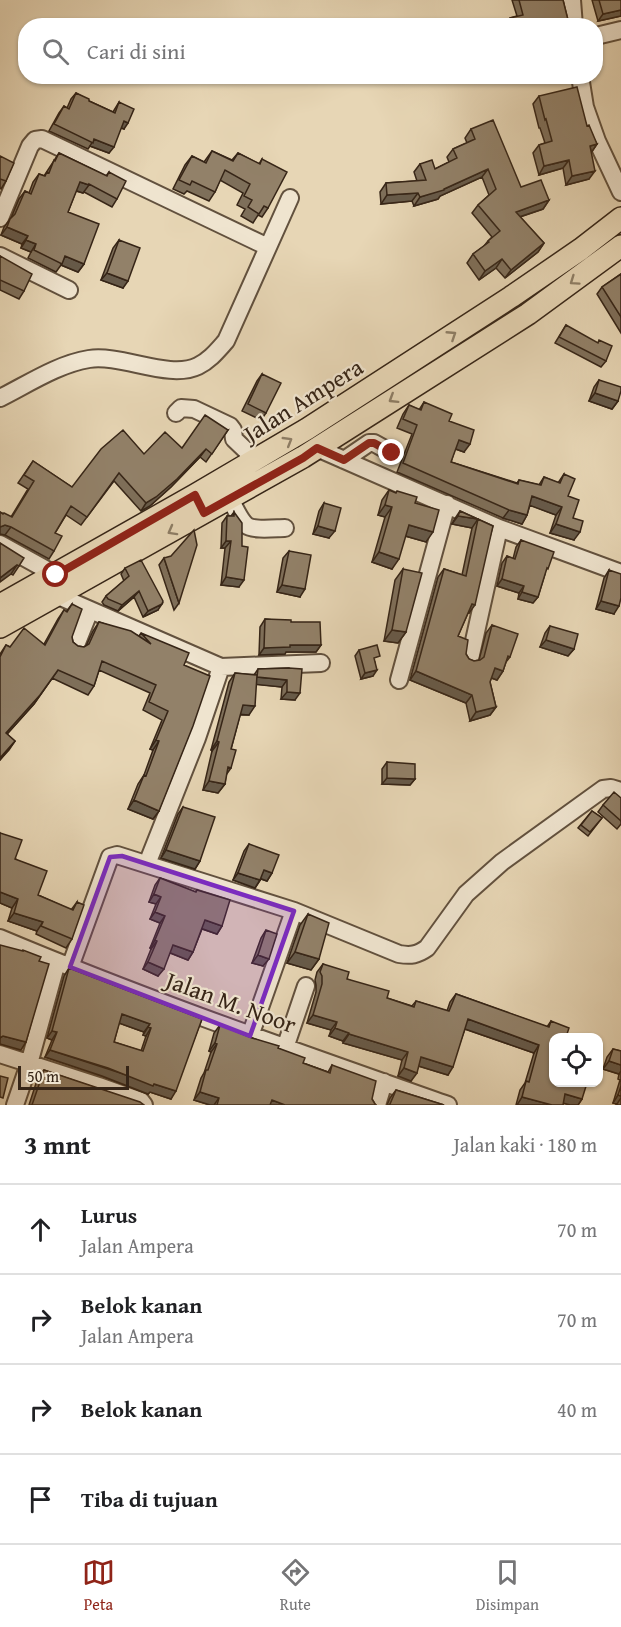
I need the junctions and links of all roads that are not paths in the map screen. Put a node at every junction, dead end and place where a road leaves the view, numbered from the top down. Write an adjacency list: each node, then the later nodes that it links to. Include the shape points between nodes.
1 (572, 0): 2 (street)
2 (573, 18)
3 (621, 30): 4 (street)
4 (603, 34)
5 (581, 84): 6 (street, via 597,141)
6 (621, 192)
7 (290, 198): 11 (street)
8 (0, 218): 11 (street, via 30,146 42,139)
9 (621, 218): 18 (main road, Jalan Ampera, one-way to 9, via 511,297)
10 (621, 246): 16 (main road, Jalan Ampera, one-way to 16, via 528,314)
11 (268, 248): 14 (street, via 226,341 197,366 162,369 105,358 90,359 47,374)
12 (0, 256): 13 (street)
13 (69, 290)
14 (0, 398)
15 (176, 412): 18 (street, via 181,408 194,409 230,426 234,439)
16 (317, 448): 19 (street); 20 (main road, Jalan Ampera)
17 (392, 453): 19 (street, via 369,443)
18 (256, 460): 21 (main road, Jalan Ampera)
19 (344, 460): 22 (street)
20 (230, 499): 21 (main road, Jalan Ampera); 23 (street, via 248,527)
21 (200, 504): 27 (main road, Jalan Ampera)
22 (447, 504): 24 (street); 35 (street)
23 (285, 528)
24 (499, 528): 26 (street); 32 (street)
25 (0, 544): 27 (street)
26 (621, 573)
27 (56, 585): 28 (main road, Jalan Ampera); 29 (street); 30 (main road, Jalan Ampera)
28 (0, 605)
29 (90, 610): 31 (street); 34 (street)
30 (0, 627)
31 (76, 645)
32 (470, 659)
33 (321, 663): 34 (street)
34 (221, 667): 37 (street)
35 (399, 680)
36 (621, 791): 38 (street, via 603,789 502,862 466,894 419,954 399,954)
37 (147, 864): 38 (street); 40 (street, via 117,855 110,857)
38 (294, 912): 42 (street)
39 (0, 938): 40 (street, Jalan M. Noor)
40 (63, 965): 42 (street, Jalan M. Noor); 45 (street)
41 (306, 986): 43 (street)
42 (250, 1036): 43 (street, Jalan M. Noor)
43 (285, 1048): 46 (street, Jalan M. Noor)
44 (0, 1054): 45 (street)
45 (29, 1064): 47 (street); 48 (street)
46 (384, 1082): 49 (street); 50 (street, Jalan M. Noor)
47 (15, 1105)
48 (144, 1105)
49 (377, 1105)
50 (448, 1105)

